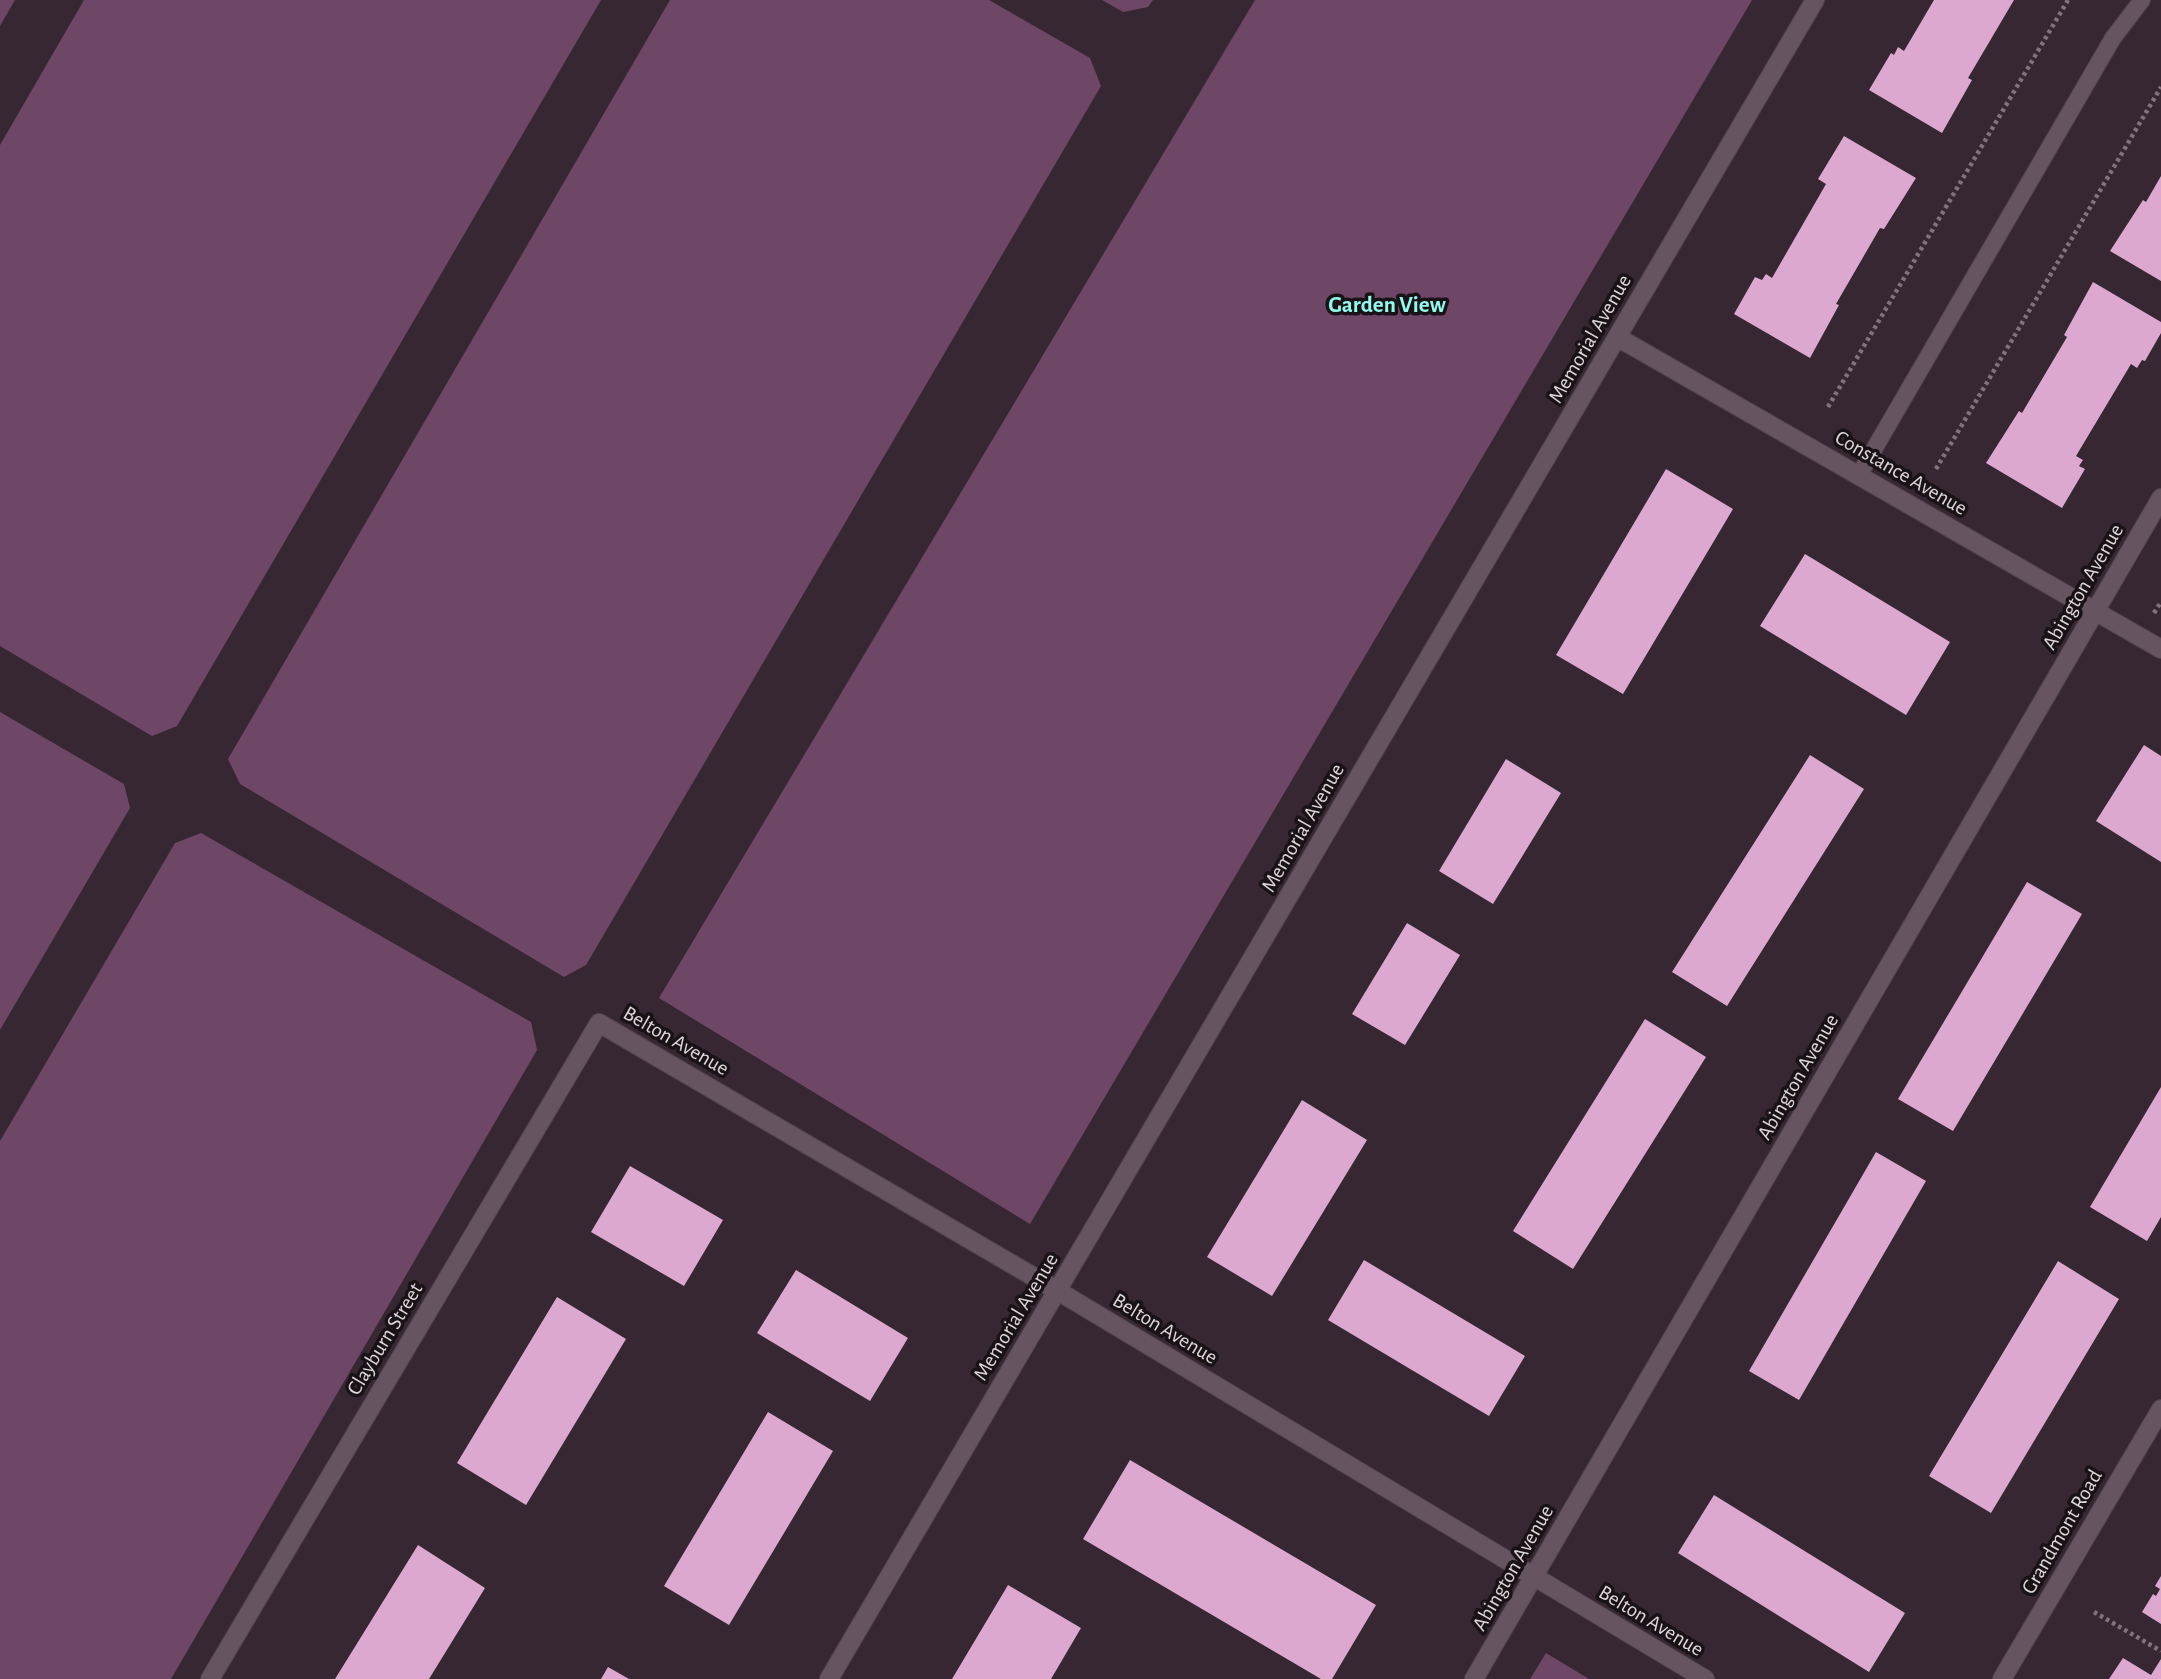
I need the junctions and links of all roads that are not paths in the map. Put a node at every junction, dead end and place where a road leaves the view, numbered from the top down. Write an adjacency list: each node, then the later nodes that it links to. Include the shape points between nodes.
1 (1815, 0): 3 (street, Memorial Avenue)
2 (2142, 0): 4 (lane, via 2107,50)
3 (1617, 338): 4 (street, Constance Avenue); 9 (street, Memorial Avenue)
4 (1859, 475): 6 (street, Constance Avenue)
5 (2161, 498): 6 (street, Abington Avenue)
6 (2095, 610): 7 (street, Constance Avenue); 11 (street, Abington Avenue)
7 (2161, 649)
8 (598, 1023): 9 (street, Belton Avenue); 12 (street, Clayburn Street)
9 (1058, 1291): 11 (street, Belton Avenue); 13 (street, Memorial Avenue)
10 (2161, 1409): 16 (street, Grandmont Road)
11 (1534, 1578): 14 (street, Abington Avenue); 15 (street, Belton Avenue)
12 (210, 1679)
13 (829, 1679)
14 (1474, 1679)
15 (1704, 1679)
16 (2002, 1679)

